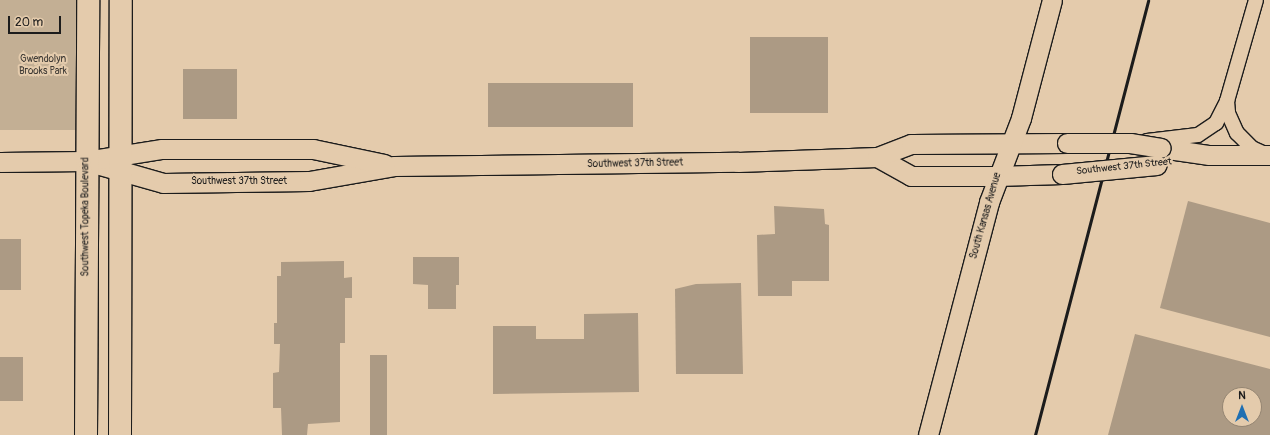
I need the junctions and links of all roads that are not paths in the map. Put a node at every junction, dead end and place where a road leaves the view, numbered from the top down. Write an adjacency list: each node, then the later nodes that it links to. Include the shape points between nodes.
1 (88, 0): 10 (main road, Southwest Topeka Boulevard)
2 (121, 0): 12 (main road)
3 (1052, 0): 6 (main road, South Kansas Avenue, via 1020,118)
4 (1256, 0): 5 (street)
5 (1227, 101): 7 (street, via 1216,123 1208,130); 8 (street, via 1228,113 1237,133 1252,148)
6 (1010, 144): 7 (main road, Southwest 37th Street, bridge, via 1130,143); 9 (main road, Southwest 37th Street, via 912,144); 14 (main road, South Kansas Avenue)
7 (1161, 151): 8 (main road, Southwest 37th Street, via 1209,155); 14 (main road, Southwest 37th Street, bridge, via 1062,174)
8 (1269, 155)
9 (877, 157): 13 (main road, Southwest 37th Street, via 706,163); 14 (main road, Southwest 37th Street, via 910,176)
10 (86, 161): 11 (main road, Southwest 37th Street); 12 (main road, Southwest 37th Street); 15 (main road, Southwest Topeka Boulevard)
11 (0, 162)
12 (121, 164): 13 (main road, Southwest 37th Street, via 162,149 313,149); 13 (main road, Southwest 37th Street, via 163,182 309,181); 16 (main road)
13 (394, 166)
14 (997, 176): 17 (main road, South Kansas Avenue)
15 (86, 435)
16 (120, 435)
17 (928, 435)

